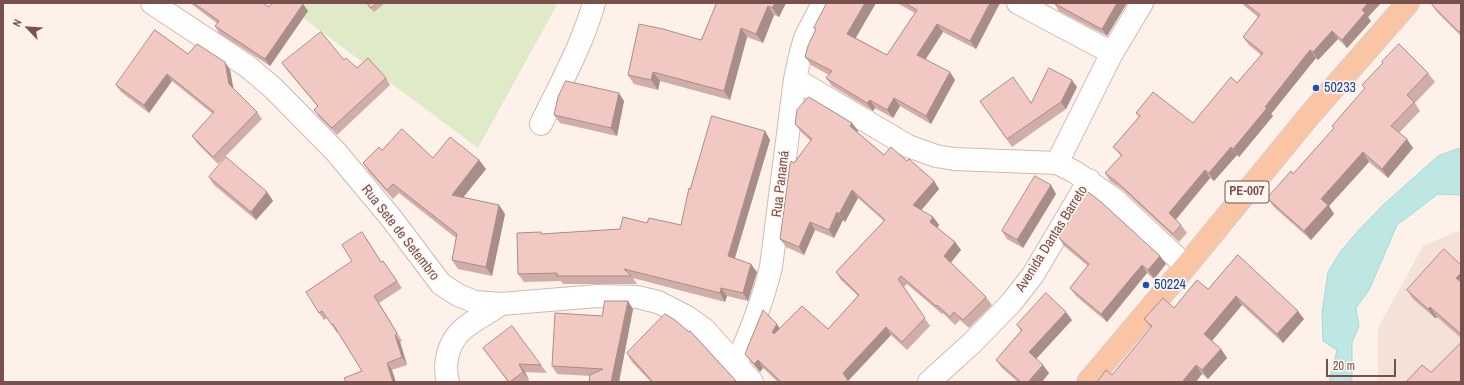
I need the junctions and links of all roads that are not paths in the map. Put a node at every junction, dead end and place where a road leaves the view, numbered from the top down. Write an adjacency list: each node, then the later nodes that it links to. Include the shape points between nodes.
1 (152, 3): 13 (street, Rua Sete de Setembro, via 247,66 274,88 336,152 392,219 441,284 475,302)
2 (594, 3): 9 (street, via 578,49)
3 (823, 3): 8 (street, Rua Panamá, via 805,38)
4 (1018, 3): 7 (street)
5 (1142, 3): 7 (street)
6 (1408, 3): 12 (main road, PE-007, via 1309,116)
7 (1112, 54): 10 (street)
8 (795, 78): 10 (street, via 908,146 936,156); 14 (street, Rua Panamá, via 766,288)
9 (541, 124)
10 (1057, 163): 11 (street)
11 (1089, 180): 12 (street, via 1114,199); 17 (street, Avenida Dantas Barreto, via 1033,275 1011,303)
12 (1186, 266): 18 (main road, PE-007)
13 (501, 304): 14 (street, Rua Sete de Setembro, via 597,296 637,297 658,302 704,329); 15 (street, via 462,330 452,343 446,358)
14 (736, 365): 16 (street, Rua Sete de Setembro)
15 (448, 382)
16 (752, 382)
17 (929, 382)
18 (1088, 382)

